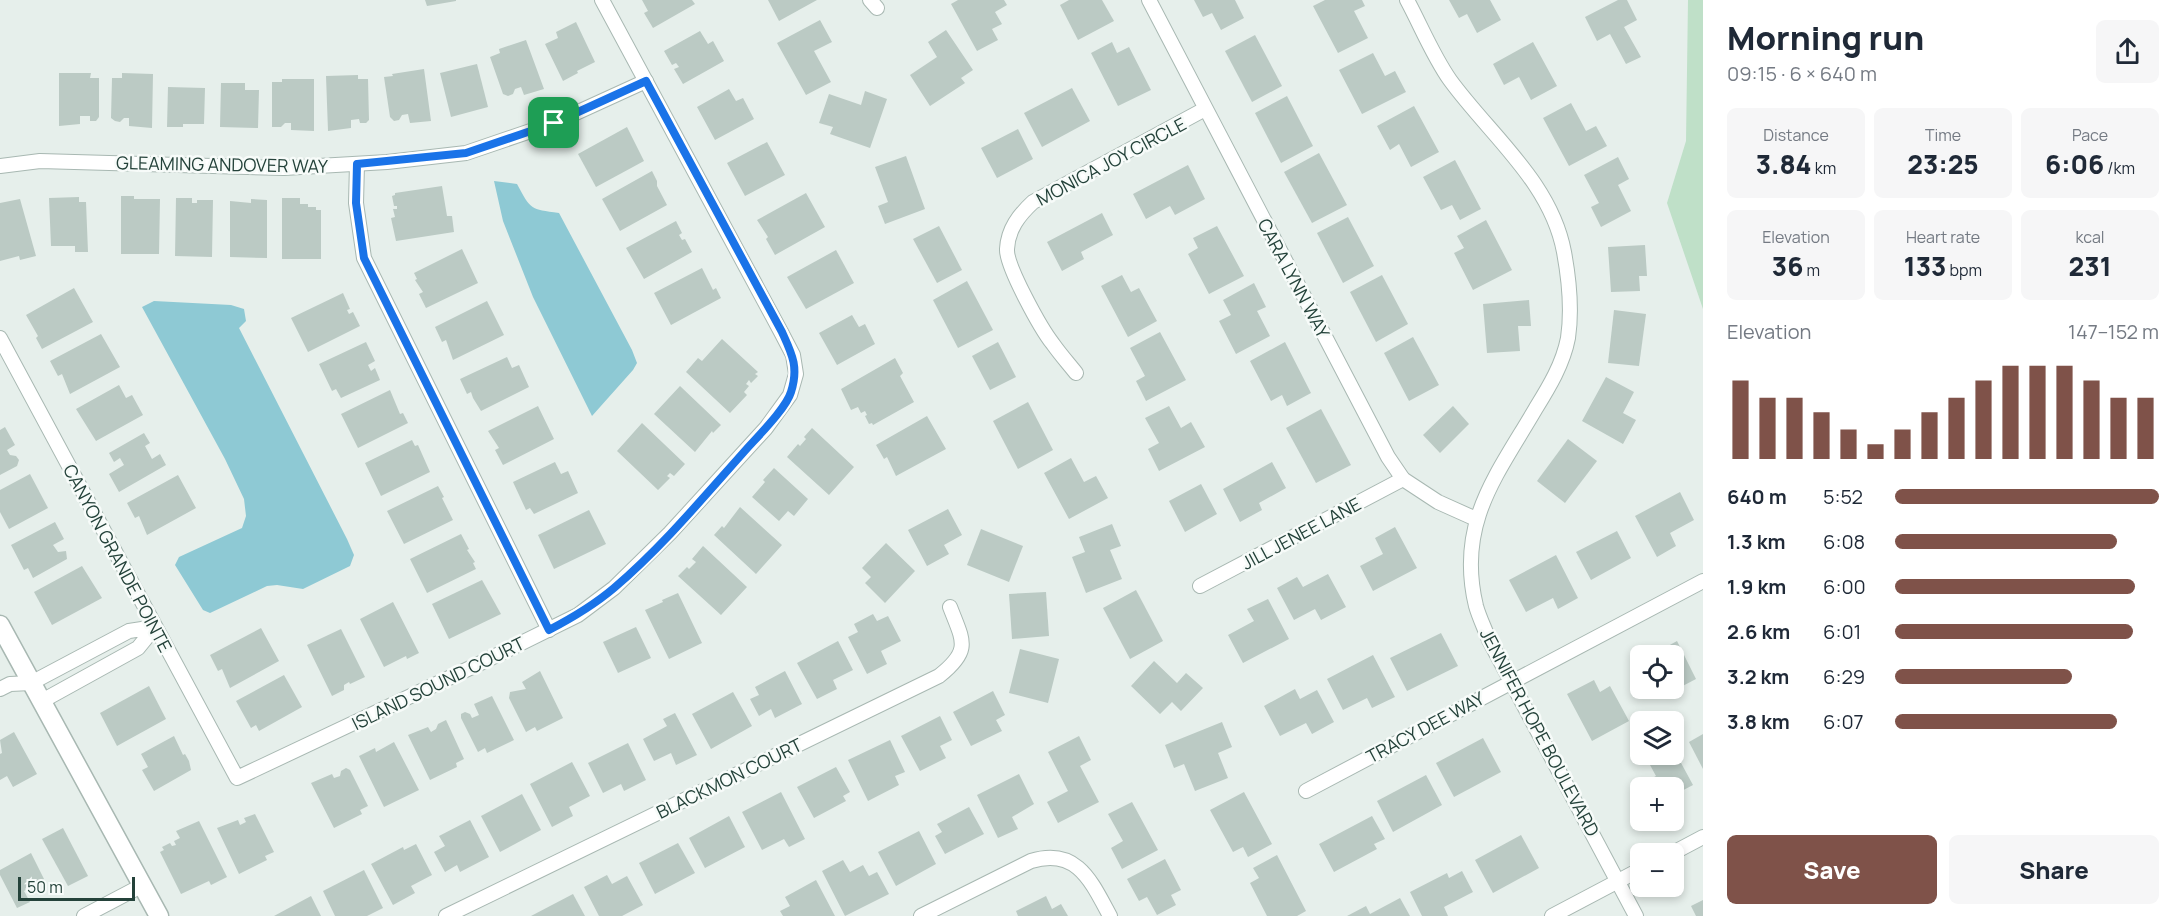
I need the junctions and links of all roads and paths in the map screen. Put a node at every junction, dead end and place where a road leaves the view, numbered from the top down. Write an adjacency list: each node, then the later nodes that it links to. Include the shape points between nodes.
1 (602, 0): 4 (street, ISLAND SOUND COURT)
2 (1149, 0): 5 (street, CARA LYNN WAY)
3 (1407, 0): 11 (street, JENNIFER HOPE BOULEVARD, via 1448,77 1531,177 1549,208 1564,250 1569,292 1568,339 1556,375 1493,481)
4 (646, 81): 6 (street, GLEAMING ANDOVER WAY, via 554,123 466,153); 17 (street, ISLAND SOUND COURT, via 782,332 796,374 790,395 766,428 670,533 614,588 578,615)
5 (1205, 110): 9 (street, MONICA JOY CIRCLE, via 1033,202 1019,215 1009,234 1007,251 1012,270 1051,343); 10 (street, CARA LYNN WAY)
6 (357, 164): 7 (street, GLEAMING ANDOVER WAY, via 284,168 40,161); 17 (street, via 356,203 364,258)
7 (0, 166)
8 (0, 338): 16 (street, CANYON GRANDE POINTE)
9 (1076, 373)
10 (1403, 479): 11 (street, CARA LYNN WAY, via 1438,502); 13 (street, JILL JENEE LANE)
11 (1476, 519): 18 (street, JENNIFER HOPE BOULEVARD, via 1471,580 1476,608)
12 (1703, 581): 18 (street, TRACY DEE WAY)
13 (1200, 586)
14 (950, 606): 31 (street, BLACKMON COURT, via 963,640 961,654 939,676)
15 (0, 625): 19 (street)
16 (155, 627): 19 (street, via 129,631); 21 (street, via 138,648); 22 (street, CANYON GRANDE POINTE)
17 (549, 630): 22 (street, ISLAND SOUND COURT)
18 (1510, 681): 23 (street, TRACY DEE WAY); 27 (street, JENNIFER HOPE BOULEVARD)
19 (32, 683): 20 (street, via 10,684); 21 (street)
20 (0, 689)
21 (42, 701): 28 (street)
22 (237, 778)
23 (1306, 790)
24 (1703, 837): 25 (street)
25 (1684, 847)
26 (1630, 875): 27 (street)
27 (1618, 882): 34 (street); 35 (street, JENNIFER HOPE BOULEVARD)
28 (143, 885): 29 (street); 30 (street)
29 (84, 916)
30 (159, 916)
31 (446, 916)
32 (921, 916): 33 (street, via 1047,856 1061,857 1092,882)
33 (1110, 916)
34 (1552, 916)
35 (1636, 916)

